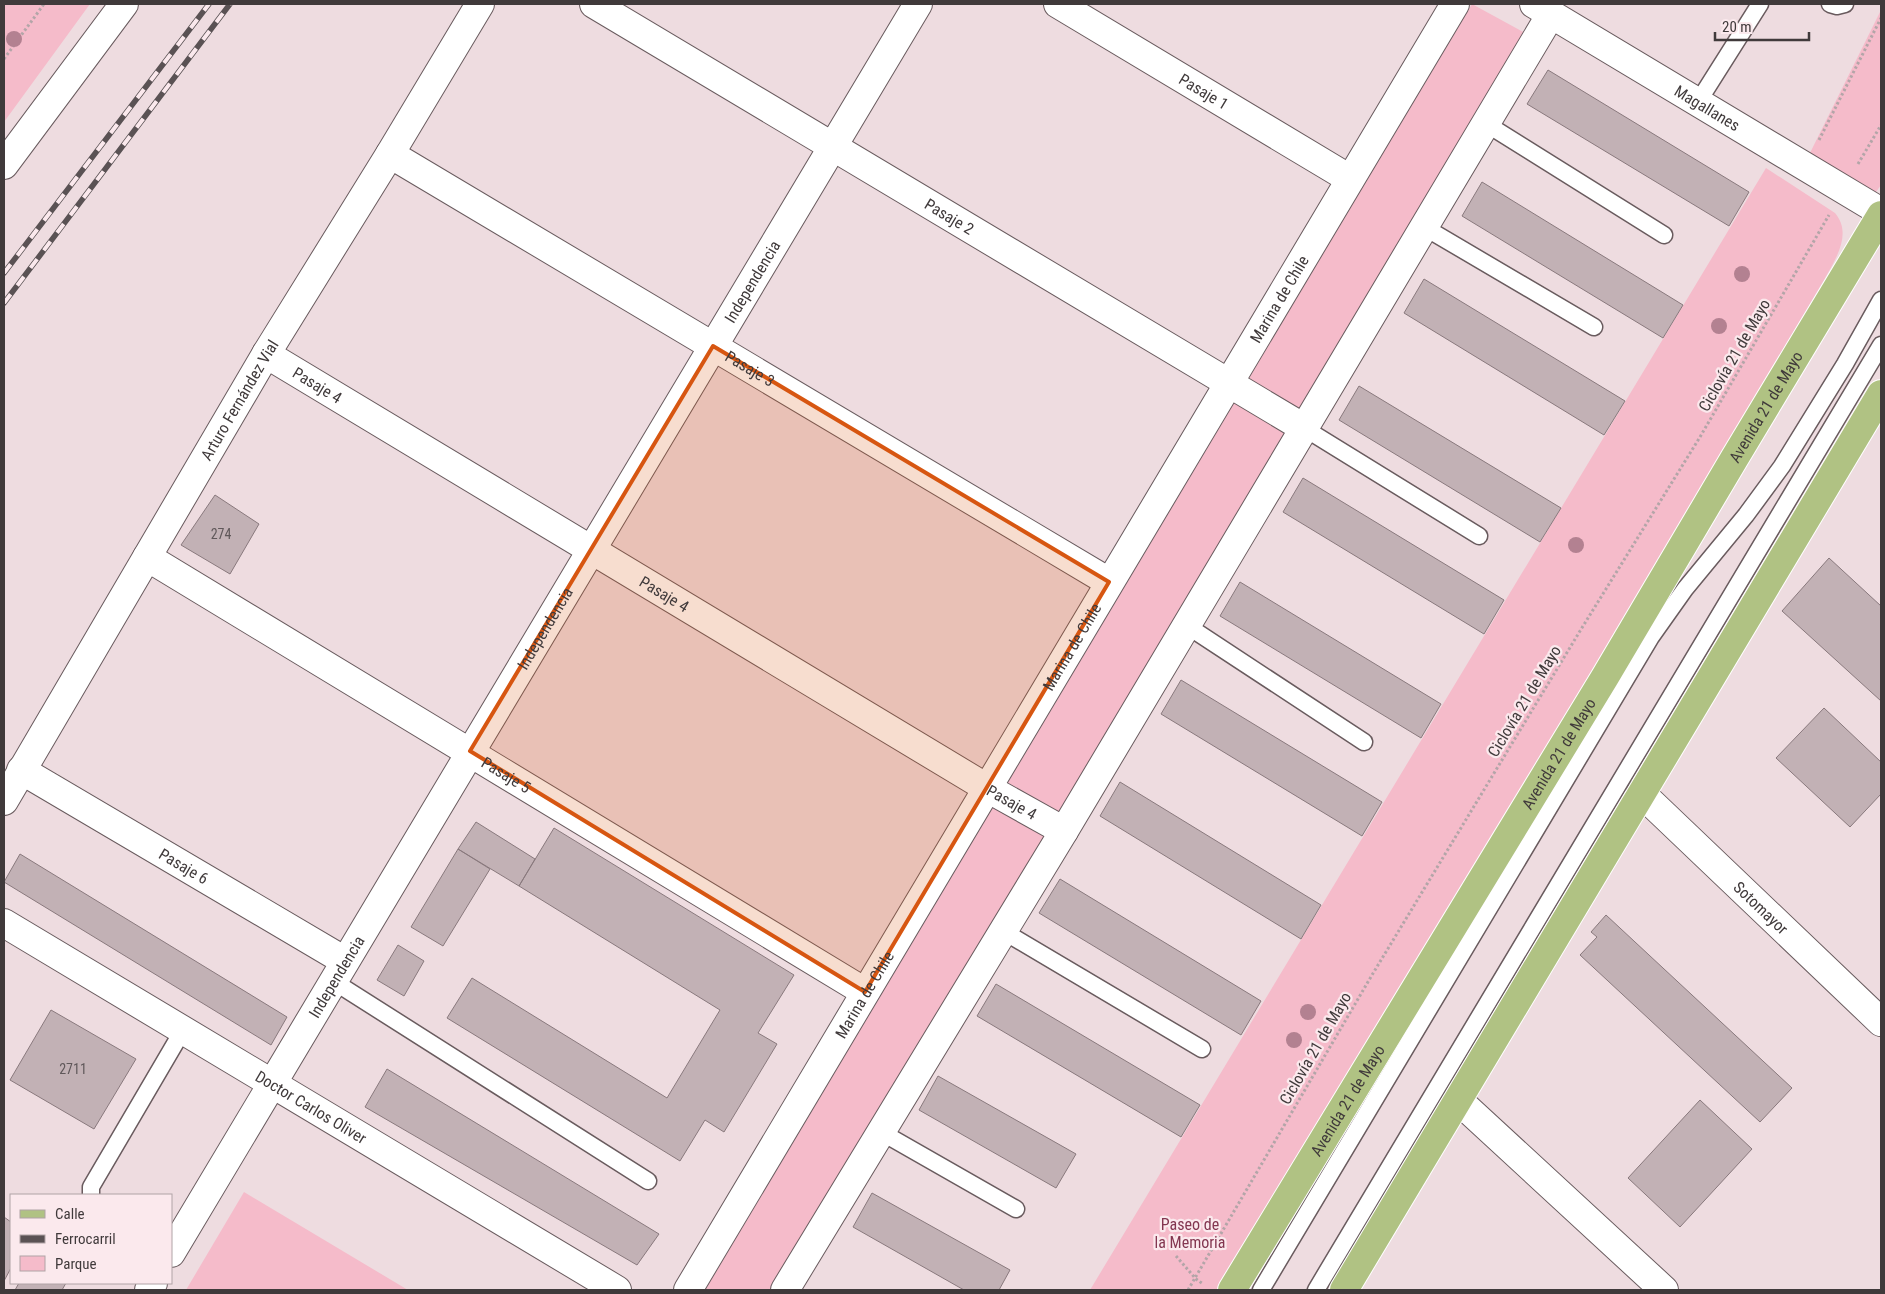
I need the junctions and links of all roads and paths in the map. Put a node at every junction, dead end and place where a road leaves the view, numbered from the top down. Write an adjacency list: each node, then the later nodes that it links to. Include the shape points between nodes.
1 (44, 4): 13 (path)
2 (124, 4): 19 (street)
3 (480, 4): 18 (street, Arturo Fernández Vial)
4 (594, 4): 17 (street, Pasaje 2)
5 (918, 4): 17 (street, Independencia)
6 (1058, 4): 21 (street, Pasaje 1)
7 (1455, 4): 21 (street, Marina de Chile)
8 (1760, 4): 14 (lane)
9 (1830, 4): 10 (lane)
10 (1845, 4)
11 (1542, 9): 14 (street, Magallanes); 15 (street)
12 (1881, 18): 20 (path)
13 (4, 59)
14 (1698, 102): 20 (street, Magallanes)
15 (1485, 123): 25 (street); 26 (lane)
16 (1881, 125): 22 (path, Ciclovía 21 de Mayo)
17 (833, 146): 30 (street, Independencia); 32 (street, Pasaje 2)
18 (390, 154): 30 (street, Pasaje 3); 31 (street, Arturo Fernández Vial)
19 (4, 165)
20 (1806, 166): 22 (street, Magallanes)
21 (1350, 179): 32 (street, Marina de Chile)
22 (1843, 189): 23 (street, Magallanes); 62 (path, Ciclovía 21 de Mayo, via 1700,437 1372,975)
23 (1881, 212)
24 (1881, 216): 68 (main road, Avenida 21 de Mayo)
25 (1424, 226): 28 (lane); 34 (street)
26 (1664, 235)
27 (1881, 300): 69 (lane, via 1782,466 1651,637)
28 (1594, 327)
29 (1881, 345): 70 (lane)
30 (713, 346): 36 (street, Independencia); 38 (street, Pasaje 3)
31 (266, 354): 36 (street, Pasaje 4); 37 (street, Arturo Fernández Vial)
32 (1228, 382): 34 (street, Pasaje 2); 38 (street, Marina de Chile)
33 (1881, 394): 44 (main road)
34 (1304, 428): 35 (lane); 39 (street)
35 (1479, 536)
36 (591, 549): 41 (street, Independencia); 43 (street, Pasaje 4)
37 (147, 557): 41 (street, Pasaje 5); 42 (street, Arturo Fernández Vial)
38 (1109, 582): 43 (street, Marina de Chile)
39 (1186, 625): 40 (lane); 46 (street)
40 (1364, 742)
41 (470, 752): 49 (street, Independencia); 50 (street, Pasaje 5)
42 (21, 770): 45 (street, Arturo Fernández Vial); 49 (street, Pasaje 6)
43 (987, 788): 46 (street, Pasaje 4); 50 (street, Marina de Chile)
44 (1641, 793): 51 (street, Sotomayor); 55 (main road)
45 (4, 801)
46 (1064, 831): 48 (street)
47 (4, 923): 52 (street, Doctor Carlos Oliver)
48 (1003, 931): 53 (lane); 56 (street)
49 (339, 971): 54 (street, Independencia); 57 (lane)
50 (865, 992): 65 (street, Marina de Chile)
51 (1881, 1022)
52 (183, 1030): 54 (street, Doctor Carlos Oliver); 58 (lane, via 91,1187)
53 (1202, 1049)
54 (271, 1083): 60 (street, Independencia); 64 (street, Doctor Carlos Oliver)
55 (1458, 1100): 71 (main road); 72 (street)
56 (881, 1132): 59 (lane); 66 (street)
57 (648, 1181)
58 (91, 1194)
59 (1016, 1209)
60 (172, 1251)
61 (1176, 1256): 62 (path)
62 (1196, 1279): 63 (path); 67 (path, Ciclovía 21 de Mayo)
63 (1204, 1284)
64 (617, 1290)
65 (688, 1290)
66 (785, 1290)
67 (1188, 1290)
68 (1232, 1290)
69 (1261, 1290)
70 (1316, 1290)
71 (1344, 1290)
72 (1664, 1290)

